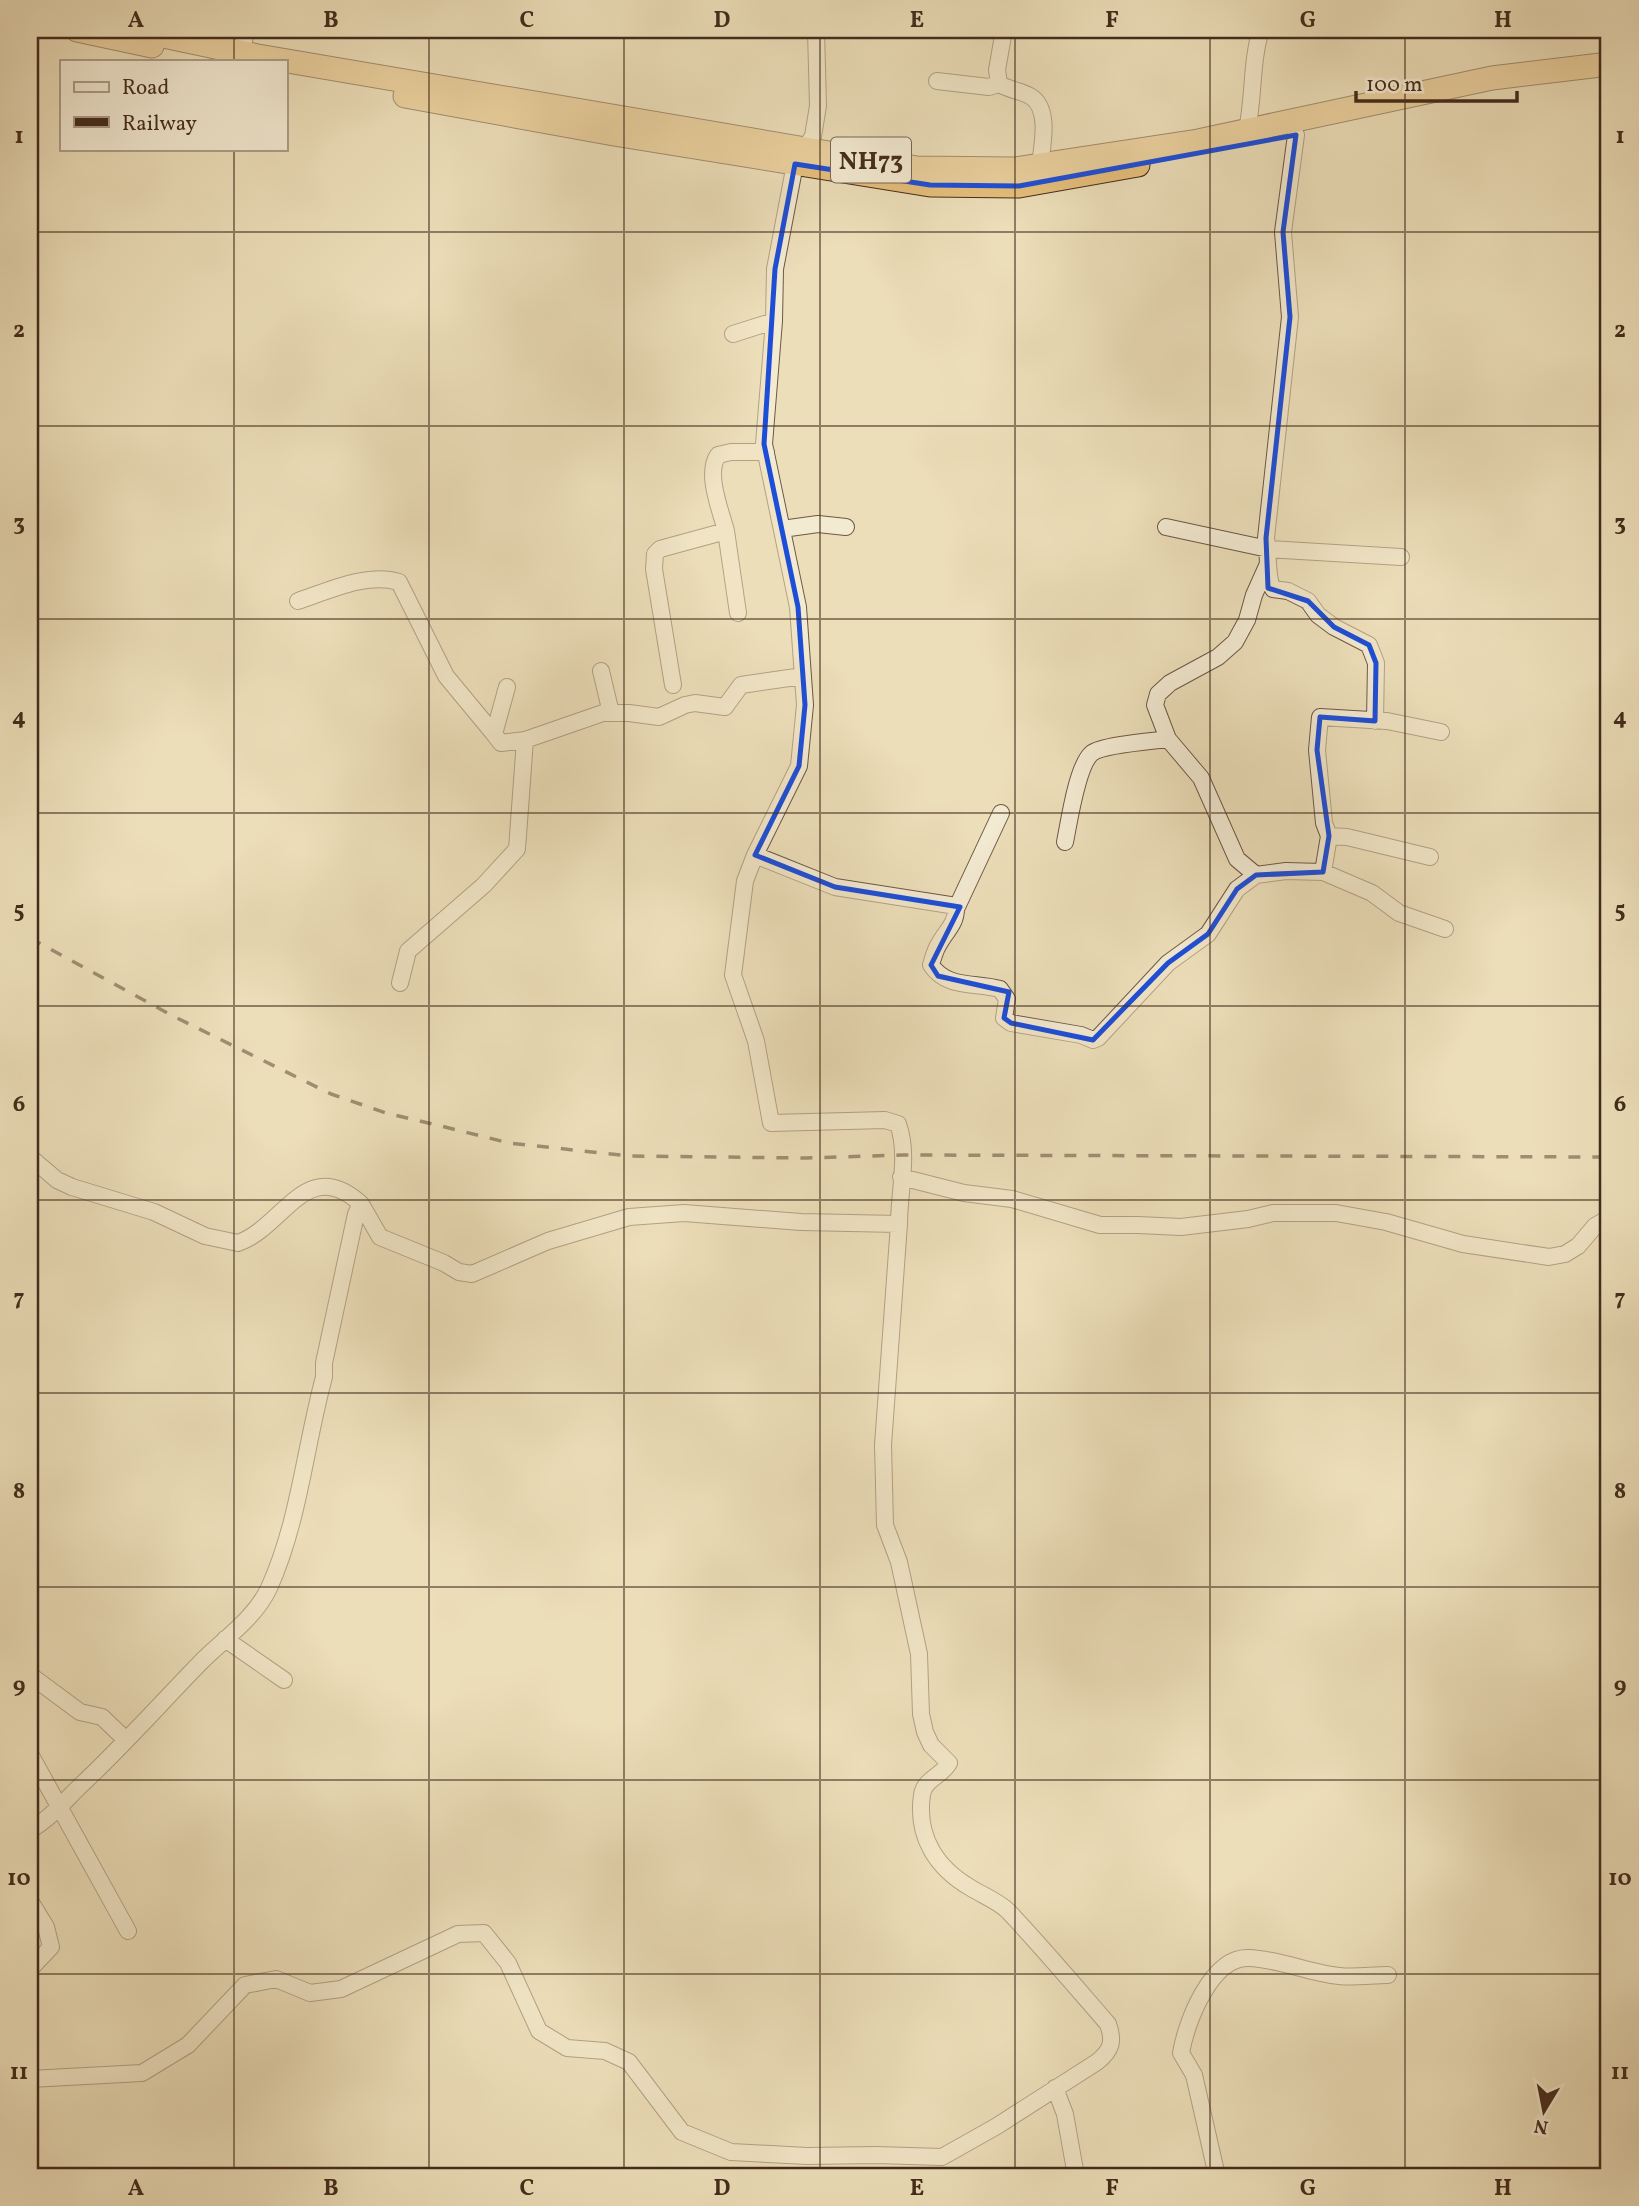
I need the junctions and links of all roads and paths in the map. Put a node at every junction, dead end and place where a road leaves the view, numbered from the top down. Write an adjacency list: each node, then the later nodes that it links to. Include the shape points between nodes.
1 (77, 30): 7 (highway)
2 (135, 30): 6 (highway, NH73)
3 (816, 30): 15 (street, via 818,106 813,136)
4 (1004, 30): 12 (street)
5 (1261, 30): 13 (street)
6 (244, 41): 15 (highway, NH73)
7 (215, 60)
8 (1609, 64): 13 (highway, NH73, via 1492,78)
9 (287, 74): 15 (highway, NH73, via 614,134)
10 (1609, 79): 14 (highway, NH73, via 1496,92)
11 (937, 81): 12 (street)
12 (999, 84): 16 (street, via 1038,103 1042,117)
13 (1247, 130): 16 (highway, NH73)
14 (1296, 135): 15 (highway, NH73, via 1019,186 930,185); 24 (street, via 1283,232 1290,317 1266,538)
15 (800, 156): 16 (highway, NH73, via 917,167 1015,169); 17 (street, via 775,268)
16 (1040, 165)
17 (774, 321): 18 (street); 19 (street)
18 (733, 334)
19 (766, 452): 22 (street); 23 (street, via 731,452 714,461)
20 (846, 527): 22 (street, via 818,524)
21 (1166, 527): 24 (street)
22 (782, 529): 29 (street, via 798,607)
23 (726, 531): 27 (street); 30 (street, via 655,554)
24 (1269, 555): 25 (street); 33 (street, via 1268,581 1273,589 1308,601 1334,627 1369,645 1376,663); 36 (street, via 1235,642 1158,694 1155,705)
25 (1401, 557)
26 (298, 601): 35 (street, via 343,585 386,578 399,582 446,676)
27 (738, 613)
28 (601, 671): 32 (street)
29 (803, 676): 32 (street, via 741,685 725,707 695,703 659,717); 41 (street, via 799,766)
30 (673, 685)
31 (507, 687): 35 (street)
32 (611, 713): 37 (street)
33 (1375, 721): 34 (street); 39 (street, via 1320,717 1317,750)
34 (1441, 732)
35 (494, 734): 37 (street, via 501,743)
36 (1168, 739): 40 (street, via 1092,753 1073,800); 44 (street, via 1200,778 1237,859)
37 (525, 740): 47 (street, via 517,849 485,885 408,951)
38 (1001, 813): 45 (street)
39 (1329, 836): 42 (street, via 1347,836); 43 (street)
40 (1065, 842)
41 (755, 855): 45 (street, via 835,887); 49 (street, via 745,881 733,975 756,1041 771,1123 885,1120 898,1124)
42 (1430, 857)
43 (1323, 872): 44 (street); 46 (street, via 1372,893 1399,914)
44 (1256, 875): 45 (street, via 1237,889 1208,934 1168,963 1093,1040 1011,1023 1004,1018 1007,999 1002,990 938,976 931,965)
45 (956, 909)
46 (1445, 929)
47 (400, 983)
48 (30, 1157): 50 (street, via 72,1187 154,1212 205,1236 238,1243 261,1231 310,1189 335,1189)
49 (901, 1177): 51 (street, via 1012,1199 1100,1226 1181,1227 1273,1213 1336,1213 1463,1244 1549,1257 1565,1254); 52 (street)
50 (361, 1204): 52 (street, via 380,1237 472,1274 548,1241 629,1217 684,1213 788,1222); 53 (street, via 281,1561 252,1614)
51 (1609, 1219)
52 (899, 1224): 65 (street, via 883,1445 885,1525 899,1562 916,1642 925,1732 949,1763 922,1792 920,1824 931,1851 950,1875 1005,1907 1108,2024 1109,2052)
53 (225, 1639): 55 (street); 56 (street)
54 (30, 1675): 56 (street, via 80,1712 102,1717)
55 (284, 1680)
56 (126, 1740): 58 (street)
57 (30, 1754): 58 (street)
58 (59, 1807): 59 (street); 61 (street)
59 (30, 1830)
60 (30, 1901): 62 (street, via 46,1927 51,1947)
61 (128, 1931)
62 (30, 1969)
63 (1388, 1975): 68 (street, via 1339,1976 1246,1957 1227,1963 1198,1999 1181,2053 1194,2075)
64 (31, 2074): 65 (street, via 142,2073 188,2045 245,1985 276,1979 310,1993 341,1989 458,1934 484,1933 508,1964 539,2031 567,2048 605,2050 629,2062 682,2132 731,2152 942,2157)
65 (1055, 2088): 66 (street, via 1065,2114)
66 (1076, 2176)
67 (1197, 2176): 68 (street)
68 (1218, 2176)

